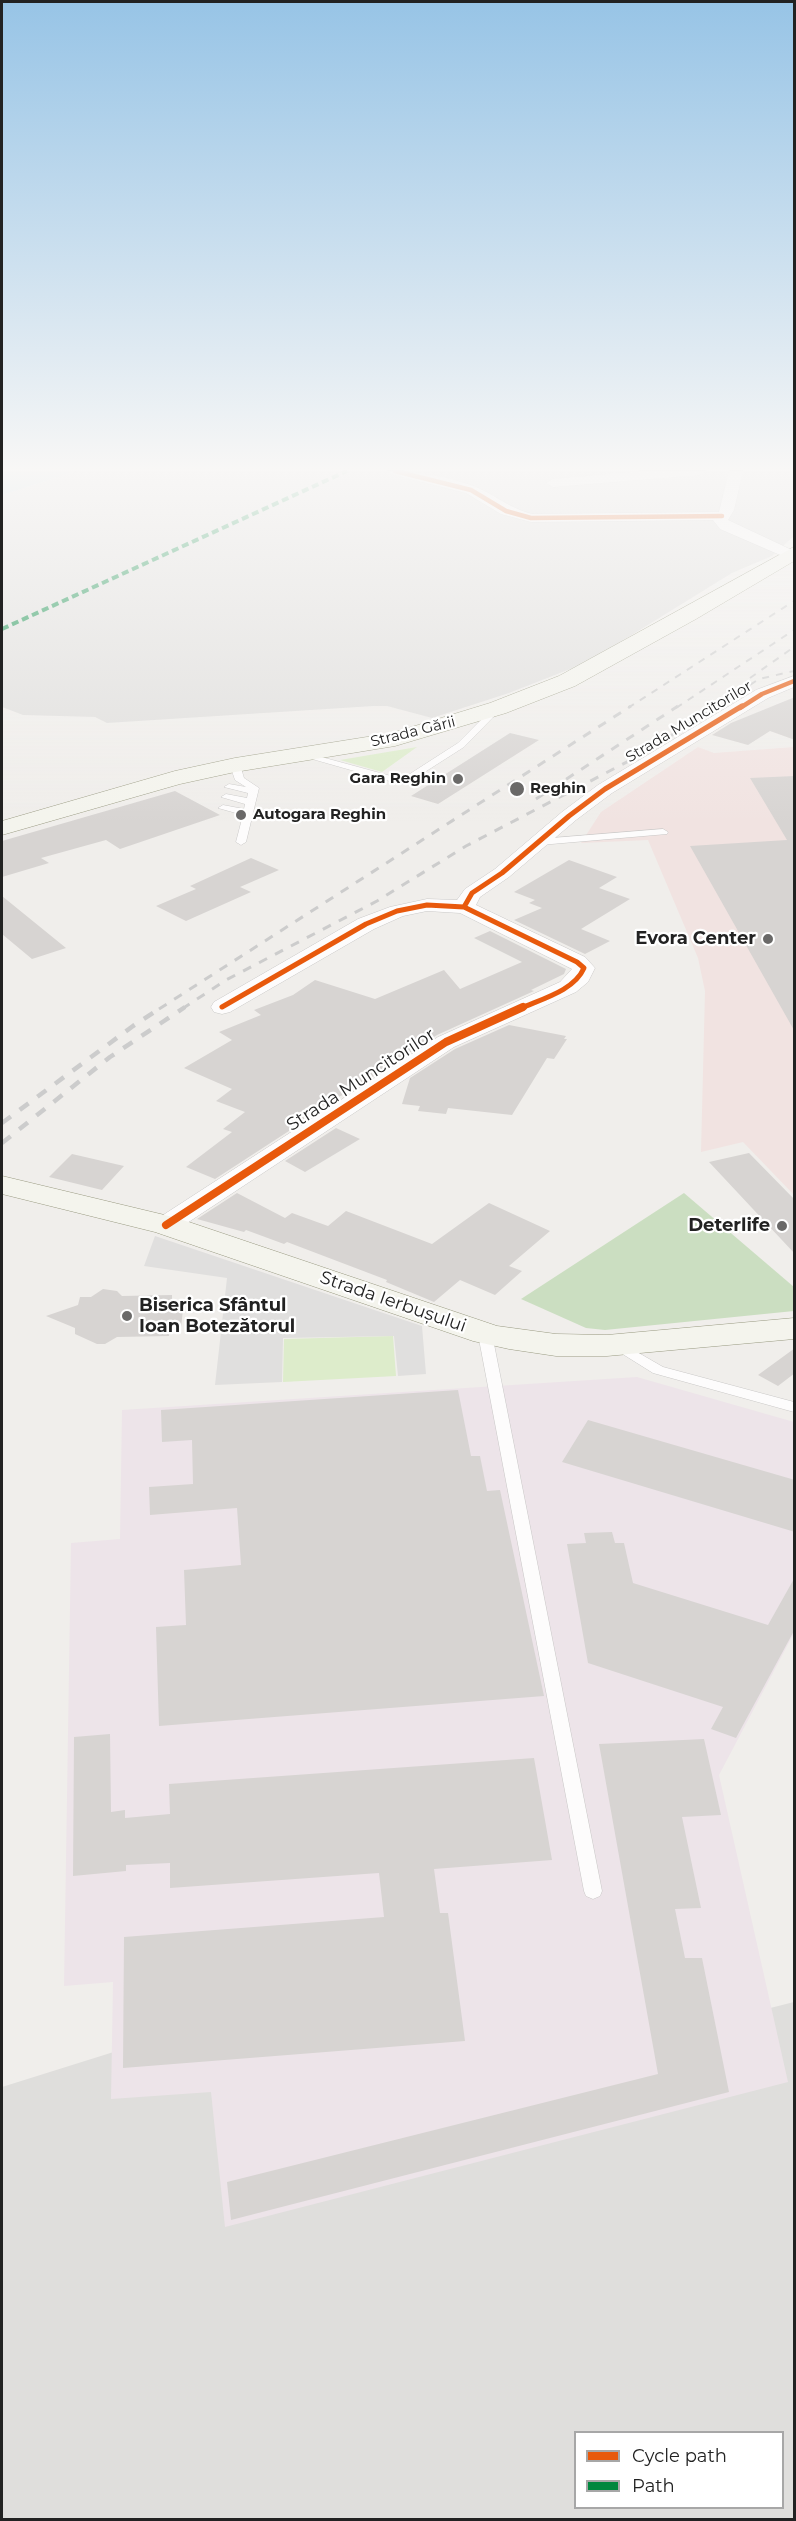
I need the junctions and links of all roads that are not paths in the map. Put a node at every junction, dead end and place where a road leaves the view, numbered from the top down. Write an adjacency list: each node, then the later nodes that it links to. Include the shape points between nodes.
1 (734, 589): 3 (main road, Strada Gării, via 567,681)
2 (795, 681): 10 (street, Strada Muncitorilor, via 762,694 605,789)
3 (498, 708): 4 (main road, Strada Gării, via 395,739); 4 (lane, via 461,745 403,782)
4 (303, 755): 5 (main road, Strada Gării)
5 (235, 765): 6 (lane, via 240,780 252,786); 7 (main road, Strada Gării, via 175,778)
6 (251, 803): 6 (lane, via 226,797); 9 (lane)
7 (2, 828)
8 (663, 832): 10 (lane)
9 (241, 842)
10 (540, 842): 11 (street, Strada Muncitorilor, via 472,893)
11 (464, 907): 12 (street, Strada Muncitorilor, via 427,905 397,911 366,924); 14 (street, Strada Muncitorilor, via 577,962 584,968 580,978 446,1042)
12 (222, 1007)
13 (2, 1185): 14 (main road, Strada Ierbușului)
14 (165, 1225): 16 (main road, Strada Ierbușului)
15 (795, 1329): 17 (main road, Strada Ierbușului)
16 (485, 1334): 17 (main road, Strada Ierbușului, via 540,1344); 19 (lane)
17 (618, 1345): 18 (lane, via 658,1370)
18 (795, 1407)
19 (593, 1891)

